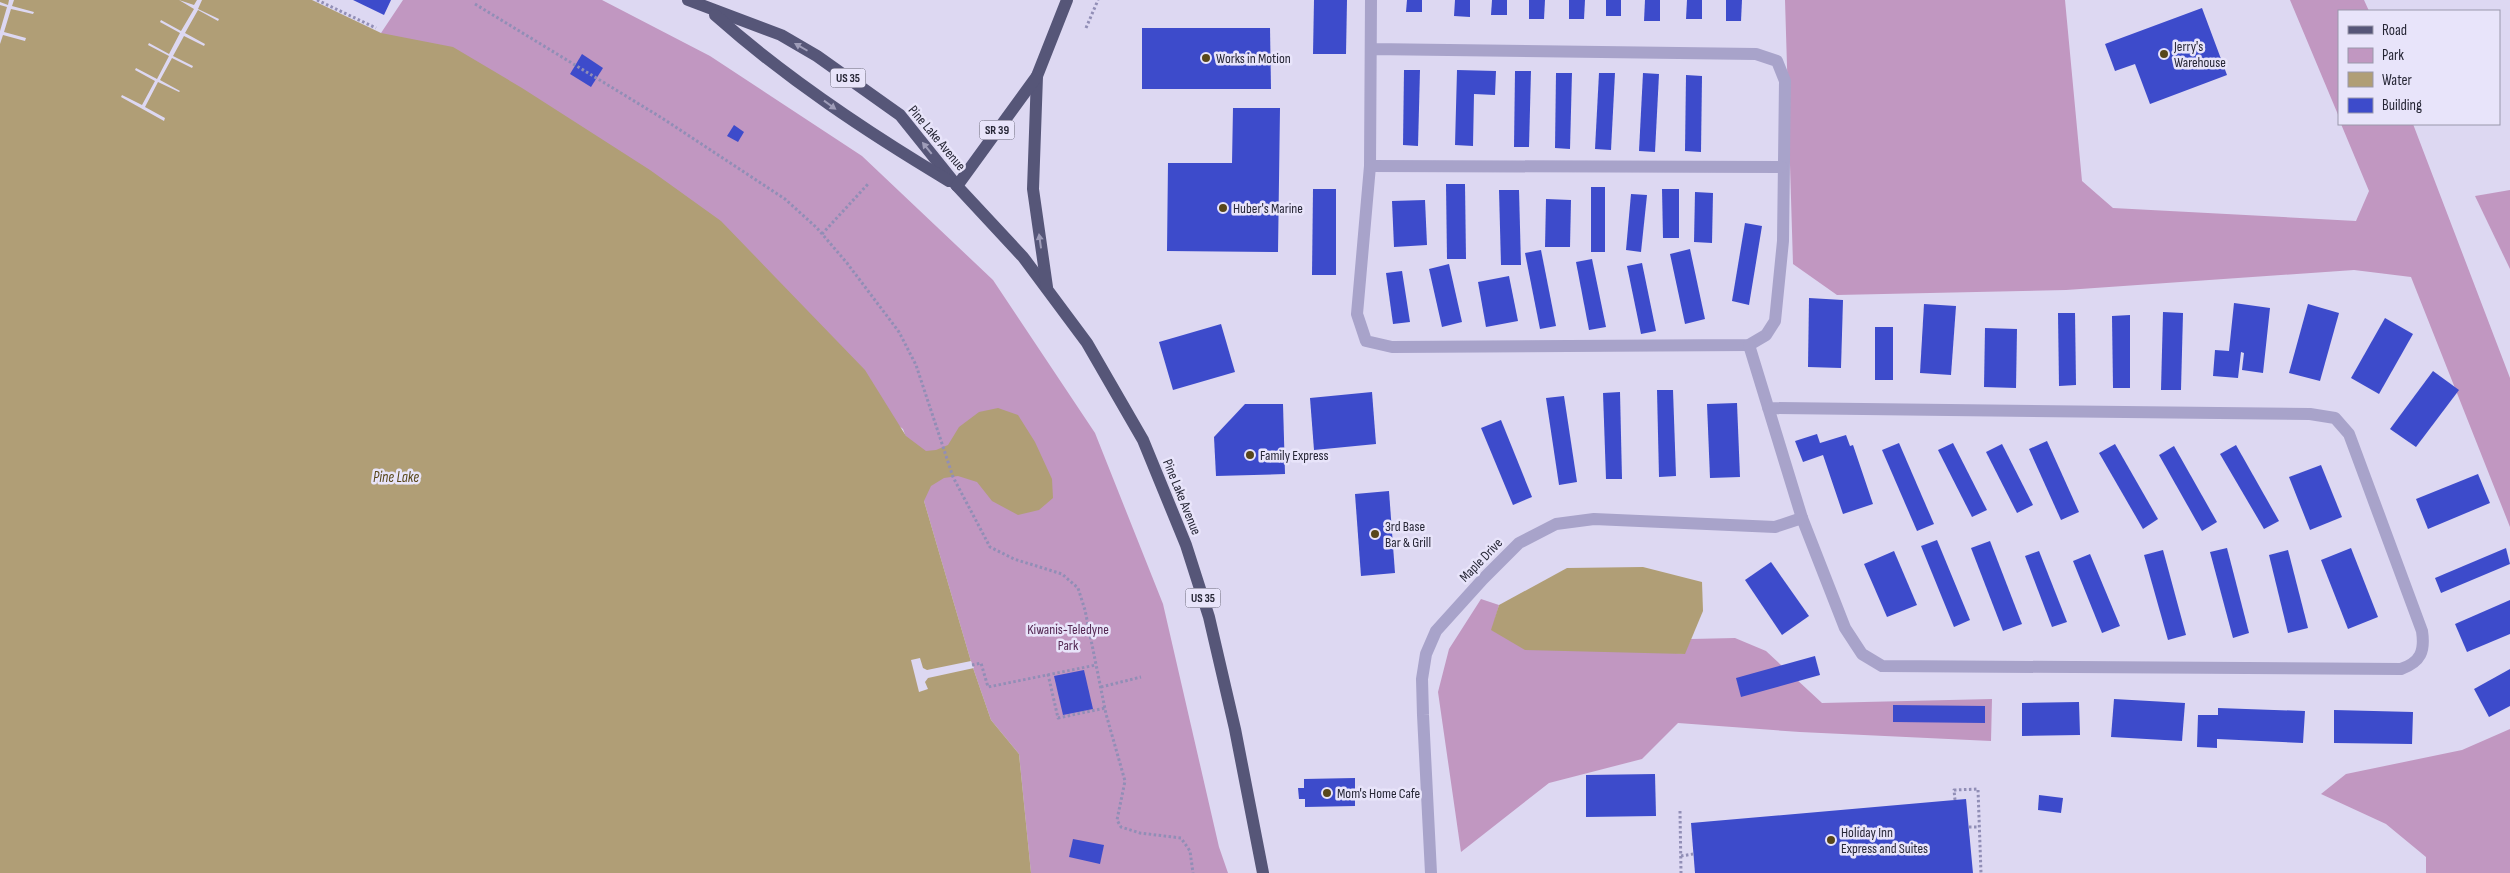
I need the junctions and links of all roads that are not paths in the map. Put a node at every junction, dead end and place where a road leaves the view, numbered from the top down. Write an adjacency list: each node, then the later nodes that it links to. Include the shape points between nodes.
1 (688, 0): 4 (main road, Pine Lake Avenue / US 35)
2 (1067, 0): 6 (main road, SR 39)
3 (1371, 0): 5 (street)
4 (710, 10): 9 (main road, Pine Lake Avenue / US 35, one-way to 9, via 759,54 872,135); 9 (main road, Pine Lake Avenue / US 35, one-way to 4, via 900,115 877,98 782,36)
5 (1371, 50): 7 (street); 8 (street, via 1756,54 1777,61 1785,81)
6 (1037, 76): 9 (main road, SR 39); 10 (main road, one-way to 6, via 1033,189)
7 (1370, 166): 8 (street); 11 (street, via 1357,314 1366,341 1392,347)
8 (1782, 167): 11 (street, via 1782,241 1775,321 1766,335)
9 (958, 186): 10 (main road, Pine Lake Avenue / US 35, via 1023,257)
10 (1047, 289): 14 (main road, Pine Lake Avenue / US 35, via 1086,343 1143,440 1186,545 1209,617)
11 (1748, 345): 12 (street)
12 (1768, 408): 13 (street); 13 (street, via 2310,414 2335,418 2349,434 2422,631 2424,645 2421,657 2401,669 1882,666 1862,654 1845,628)
13 (1802, 518): 15 (street, Maple Drive, via 1775,527 1594,520 1556,524 1519,542 1436,631 1426,654 1422,679)
14 (1263, 873)
15 (1431, 873)

